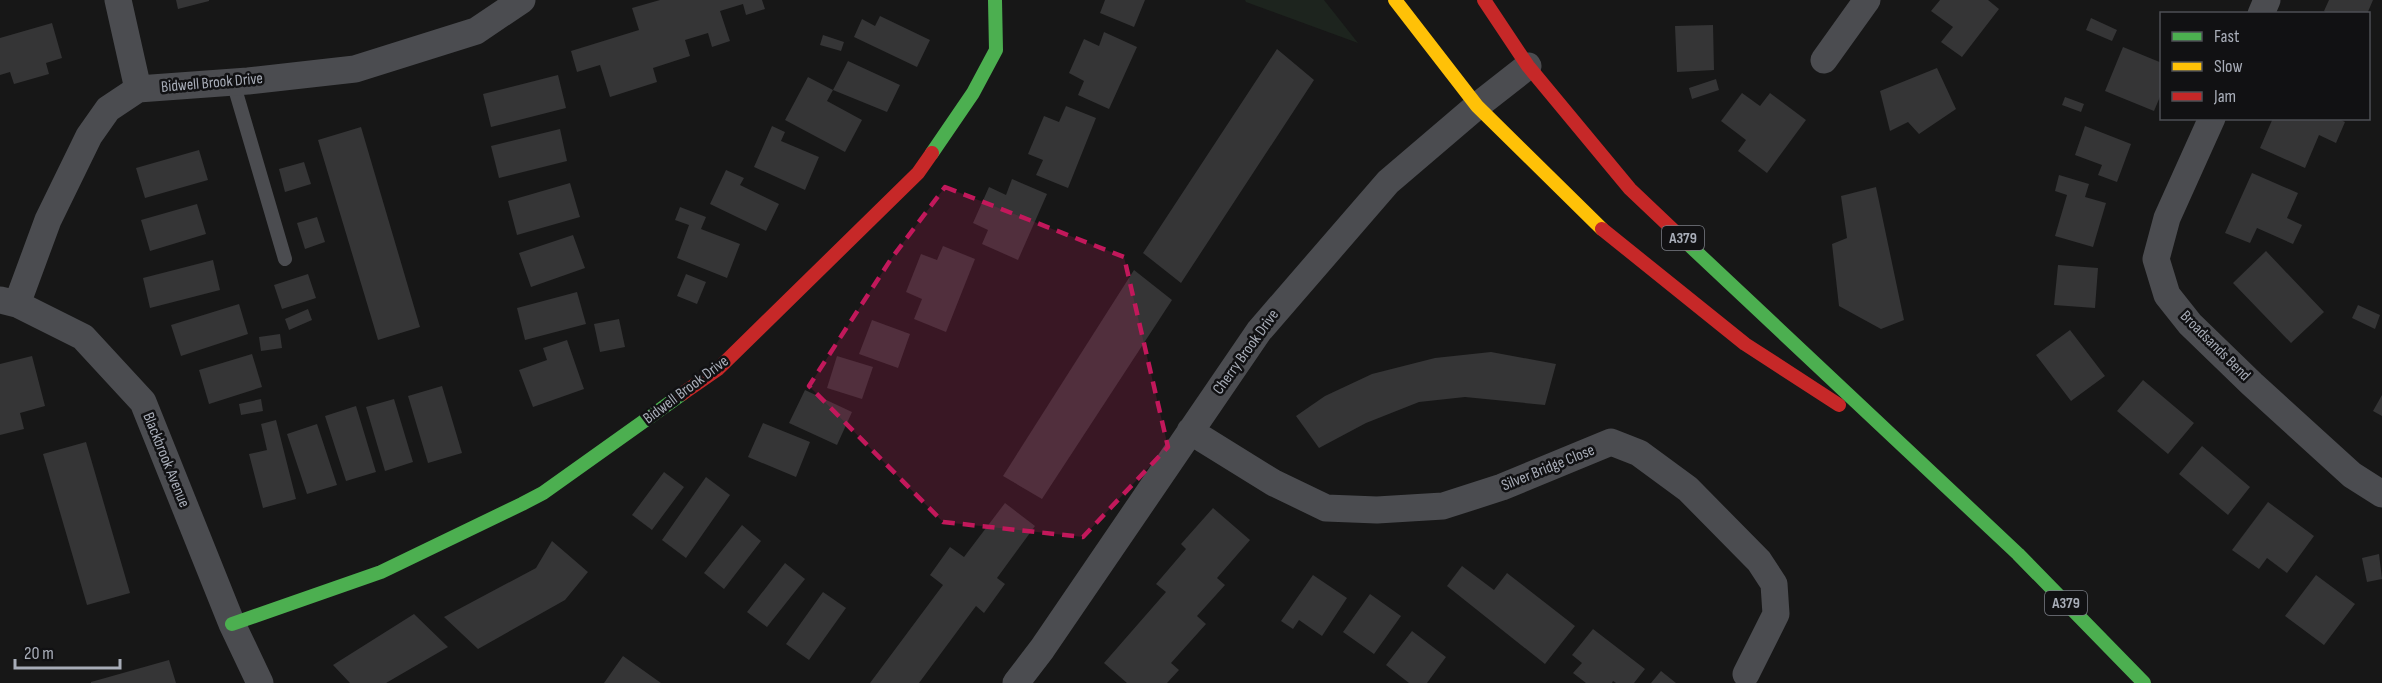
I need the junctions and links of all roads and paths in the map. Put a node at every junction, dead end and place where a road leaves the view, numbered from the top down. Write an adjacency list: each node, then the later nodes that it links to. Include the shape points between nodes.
1 (118, 0): 10 (street)
2 (522, 0): 9 (street, Bidwell Brook Drive, via 476,31 355,69)
3 (995, 0): 18 (main road, Bidwell Brook Drive, via 996,50 973,93 918,173 718,369 543,493 381,572)
4 (1395, 0): 11 (main road, A379)
5 (1484, 0): 8 (main road, A379)
6 (1867, 0): 7 (street)
7 (1824, 60)
8 (1528, 66): 11 (street, Cherry Brook Drive); 16 (main road, A379, via 1630,189)
9 (233, 82): 10 (street, Bidwell Brook Drive); 13 (lane)
10 (138, 89): 14 (street, Bidwell Brook Drive, via 108,109 89,136)
11 (1477, 106): 15 (street, Cherry Brook Drive, via 1388,182 1259,331); 16 (main road, A379, via 1593,222 1727,330)
12 (2211, 120): 17 (street, Broadsands Bend, via 2167,218 2156,259 2167,295 2190,324 2252,384 2352,475)
13 (285, 259)
14 (8, 302): 18 (street, Blackbrook Avenue, via 83,337 143,402)
15 (1190, 431): 19 (street, Silver Bridge Close, via 1274,483 1326,508 1443,506 1502,487 1611,442 1639,453 1688,489 1759,561 1774,584 1776,614); 21 (street, Cherry Brook Drive)
16 (1911, 452): 22 (main road, A379)
17 (2382, 494)
18 (232, 624): 20 (street, Blackbrook Avenue)
19 (1746, 674)
20 (260, 683)
21 (1016, 683)
22 (2144, 683)

